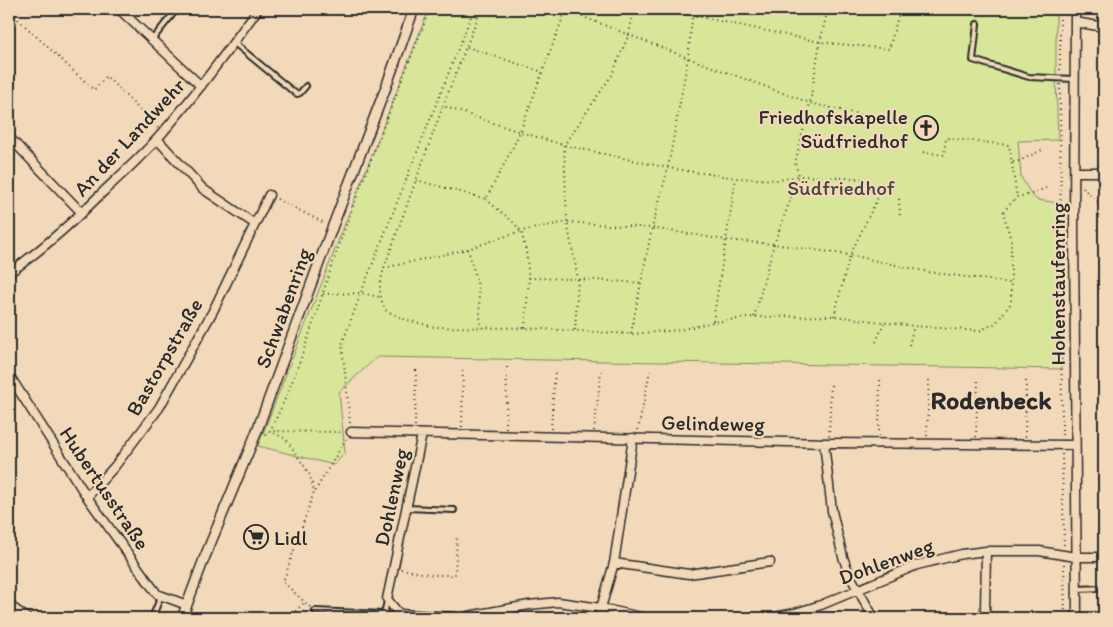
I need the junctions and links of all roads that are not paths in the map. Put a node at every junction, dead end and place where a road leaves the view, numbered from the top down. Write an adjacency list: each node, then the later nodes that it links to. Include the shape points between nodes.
1 (119, 9): 9 (street)
2 (176, 9): 9 (lane)
3 (258, 9): 10 (street, An der Landwehr)
4 (414, 9): 44 (street, Schwabenring, via 255,436)
5 (1075, 9): 6 (street, Hohenstaufenring)
6 (1074, 22): 8 (street); 11 (street, Hohenstaufenring)
7 (977, 24): 11 (lane, via 973,60 1029,77)
8 (1104, 27)
9 (152, 40): 12 (street)
10 (233, 42): 12 (street, An der Landwehr); 13 (lane, via 295,93 300,93)
11 (1074, 80): 16 (street, Hohenstaufenring)
12 (201, 86): 14 (street, An der Landwehr)
13 (306, 86)
14 (160, 135): 19 (street, An der Landwehr); 20 (street, via 202,190)
15 (9, 137): 19 (street)
16 (1074, 172): 17 (street); 27 (street, Hohenstaufenring)
17 (1104, 172)
18 (269, 195): 20 (street, Bastorpstraße)
19 (82, 213): 21 (street, An der Landwehr)
20 (255, 224): 28 (street, Bastorpstraße, via 159,408)
21 (9, 273)
22 (9, 375): 28 (street, Hubertusstraße)
23 (351, 432): 24 (street, Gelindeweg)
24 (418, 434): 25 (street, Gelindeweg); 29 (street, Dohlenweg)
25 (635, 438): 26 (street, Gelindeweg); 35 (street)
26 (826, 443): 27 (street, Gelindeweg); 38 (street, via 834,520 843,557)
27 (1075, 445): 32 (street, Hohenstaufenring)
28 (87, 497): 39 (street, Hubertusstraße)
29 (407, 508): 30 (lane); 40 (street, Dohlenweg)
30 (454, 510)
31 (986, 551): 32 (street, Dohlenweg, via 1039,551); 38 (street, Dohlenweg, via 917,565); 45 (street)
32 (1076, 557): 33 (street, Dohlenweg); 36 (street, Hohenstaufenring)
33 (1104, 557)
34 (770, 562): 35 (street, via 689,574)
35 (614, 563): 42 (street)
36 (1077, 588): 37 (lane); 55 (street, Hohenstaufenring)
37 (1104, 588)
38 (858, 590): 53 (street, Dohlenweg, via 821,605); 54 (street)
39 (161, 596): 44 (street); 49 (lane)
40 (387, 600): 43 (lane, via 384,614); 47 (street, via 399,614)
41 (9, 605): 48 (street)
42 (601, 608): 46 (street, via 558,602); 51 (street); 52 (street)
43 (315, 611)
44 (184, 612): 50 (lane)
45 (986, 612)
46 (468, 616)
47 (455, 617)
48 (27, 618)
49 (152, 618)
50 (196, 618)
51 (600, 618)
52 (645, 618)
53 (770, 618)
54 (874, 618)
55 (1077, 618)

